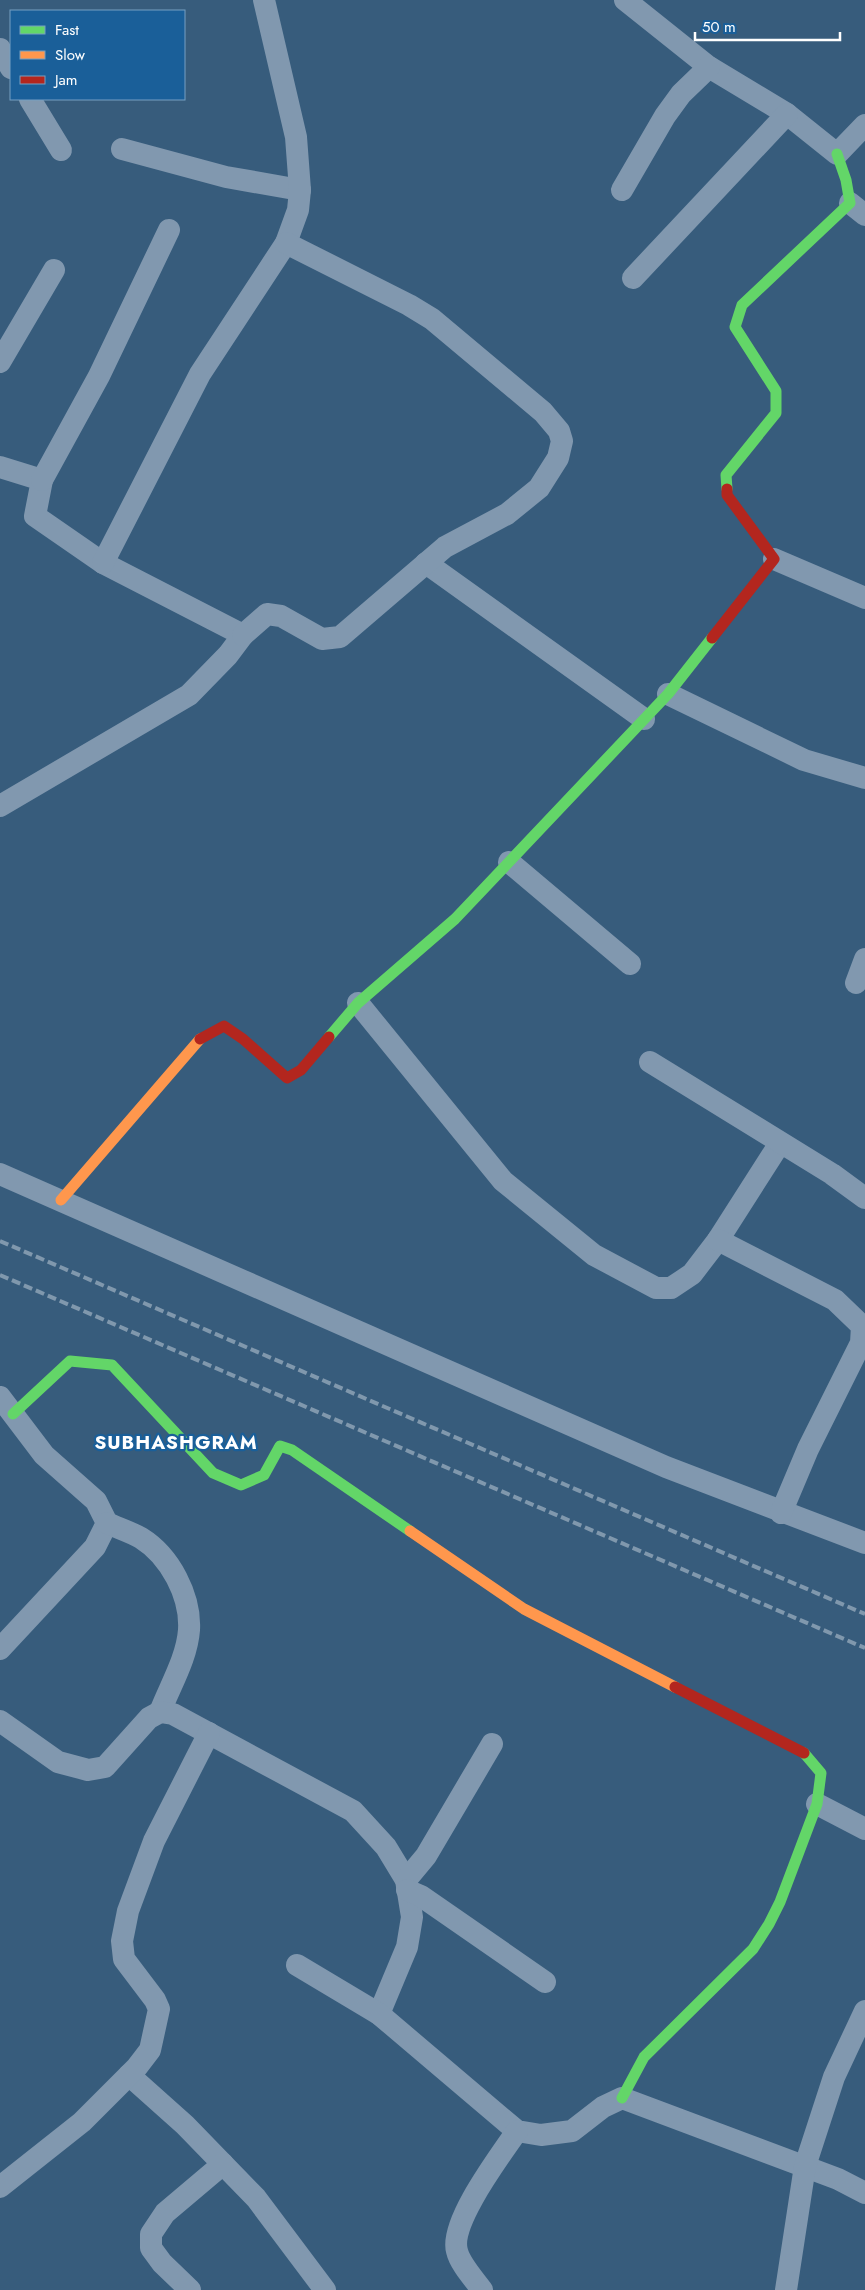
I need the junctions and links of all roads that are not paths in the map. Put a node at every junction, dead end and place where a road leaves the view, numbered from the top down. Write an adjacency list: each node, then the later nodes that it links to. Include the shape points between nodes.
1 (264, 0): 12 (street, via 296,138)
2 (624, 0): 5 (street)
3 (0, 49): 4 (street)
4 (10, 66)
5 (709, 67): 7 (street); 13 (street, via 680,94)
6 (31, 100): 10 (street)
7 (787, 114): 11 (street); 18 (street)
8 (865, 125): 11 (street)
9 (122, 149): 12 (street, via 226,177)
10 (61, 150)
11 (837, 154): 14 (street)
12 (300, 190): 16 (street, via 298,210)
13 (622, 190)
14 (857, 209): 22 (street, via 742,305 735,327 776,391 776,413 726,476 727,495)
15 (169, 230): 21 (street, via 99,376)
16 (286, 243): 23 (street, via 200,374); 24 (street, via 432,319 543,412 559,431 562,441 558,458 539,488 507,514 445,546)
17 (54, 270): 19 (street)
18 (633, 278)
19 (0, 362)
20 (0, 467): 21 (street)
21 (42, 480): 23 (street, via 35,516)
22 (774, 559): 25 (street); 27 (street)
23 (103, 563): 26 (street)
24 (426, 563): 26 (street, via 340,637 322,639 281,616 267,614); 28 (street)
25 (865, 598)
26 (243, 635): 30 (street, via 189,695)
27 (668, 694): 28 (street); 29 (street, via 804,760)
28 (644, 719): 31 (street)
29 (865, 778)
30 (0, 806)
31 (509, 862): 33 (street); 35 (street, via 455,919)
32 (865, 960): 34 (street)
33 (630, 964)
34 (856, 983)
35 (358, 1004): 40 (street, via 301,1070 287,1078 224,1026 202,1037); 41 (street, via 503,1181 594,1255 656,1288 671,1288 692,1274)
36 (650, 1062): 37 (street)
37 (780, 1144): 39 (street, via 832,1174); 41 (street)
38 (0, 1174): 40 (street)
39 (865, 1198)
40 (61, 1200): 44 (street, via 666,1467)
41 (718, 1240): 42 (street, via 835,1300 862,1326)
42 (863, 1343): 44 (street, via 808,1449)
43 (6, 1406): 45 (street, via 44,1455 96,1502); 52 (street, via 70,1360 112,1365 213,1473 241,1485 264,1475 280,1446 292,1450 524,1609 804,1753 821,1773)
44 (782, 1513): 46 (street)
45 (107, 1522): 47 (street, via 95,1547); 48 (street, via 153,1547 177,1578 187,1605 189,1629 184,1654)
46 (865, 1544)
47 (0, 1649)
48 (160, 1712): 49 (street, via 150,1718 105,1767 88,1770 58,1762); 50 (street, via 173,1714)
49 (0, 1720)
50 (209, 1733): 54 (street, via 354,1811 386,1847); 59 (street, via 154,1841 128,1911 122,1941 124,1959 155,2000 158,2009 150,2050)
51 (492, 1744): 54 (street)
52 (817, 1804): 53 (street); 60 (street, via 780,1902 753,1949 644,2057)
53 (865, 1829)
54 (406, 1885): 56 (street); 58 (street, via 412,1917 407,1947)
55 (297, 1965): 58 (street)
56 (545, 1982)
57 (865, 2011): 63 (street, via 834,2077)
58 (379, 2014): 61 (street)
59 (130, 2075): 62 (street); 64 (street, via 82,2122)
60 (622, 2098): 61 (street, via 603,2107 572,2131 541,2135); 63 (street)
61 (517, 2131): 68 (street, via 474,2196 455,2236 457,2252)
62 (223, 2164): 66 (street, via 165,2213 151,2234 151,2248); 67 (street, via 256,2198)
63 (805, 2166): 65 (street); 69 (street)
64 (0, 2187)
65 (865, 2193)
66 (190, 2290)
67 (325, 2290)
68 (482, 2290)
69 (786, 2290)

